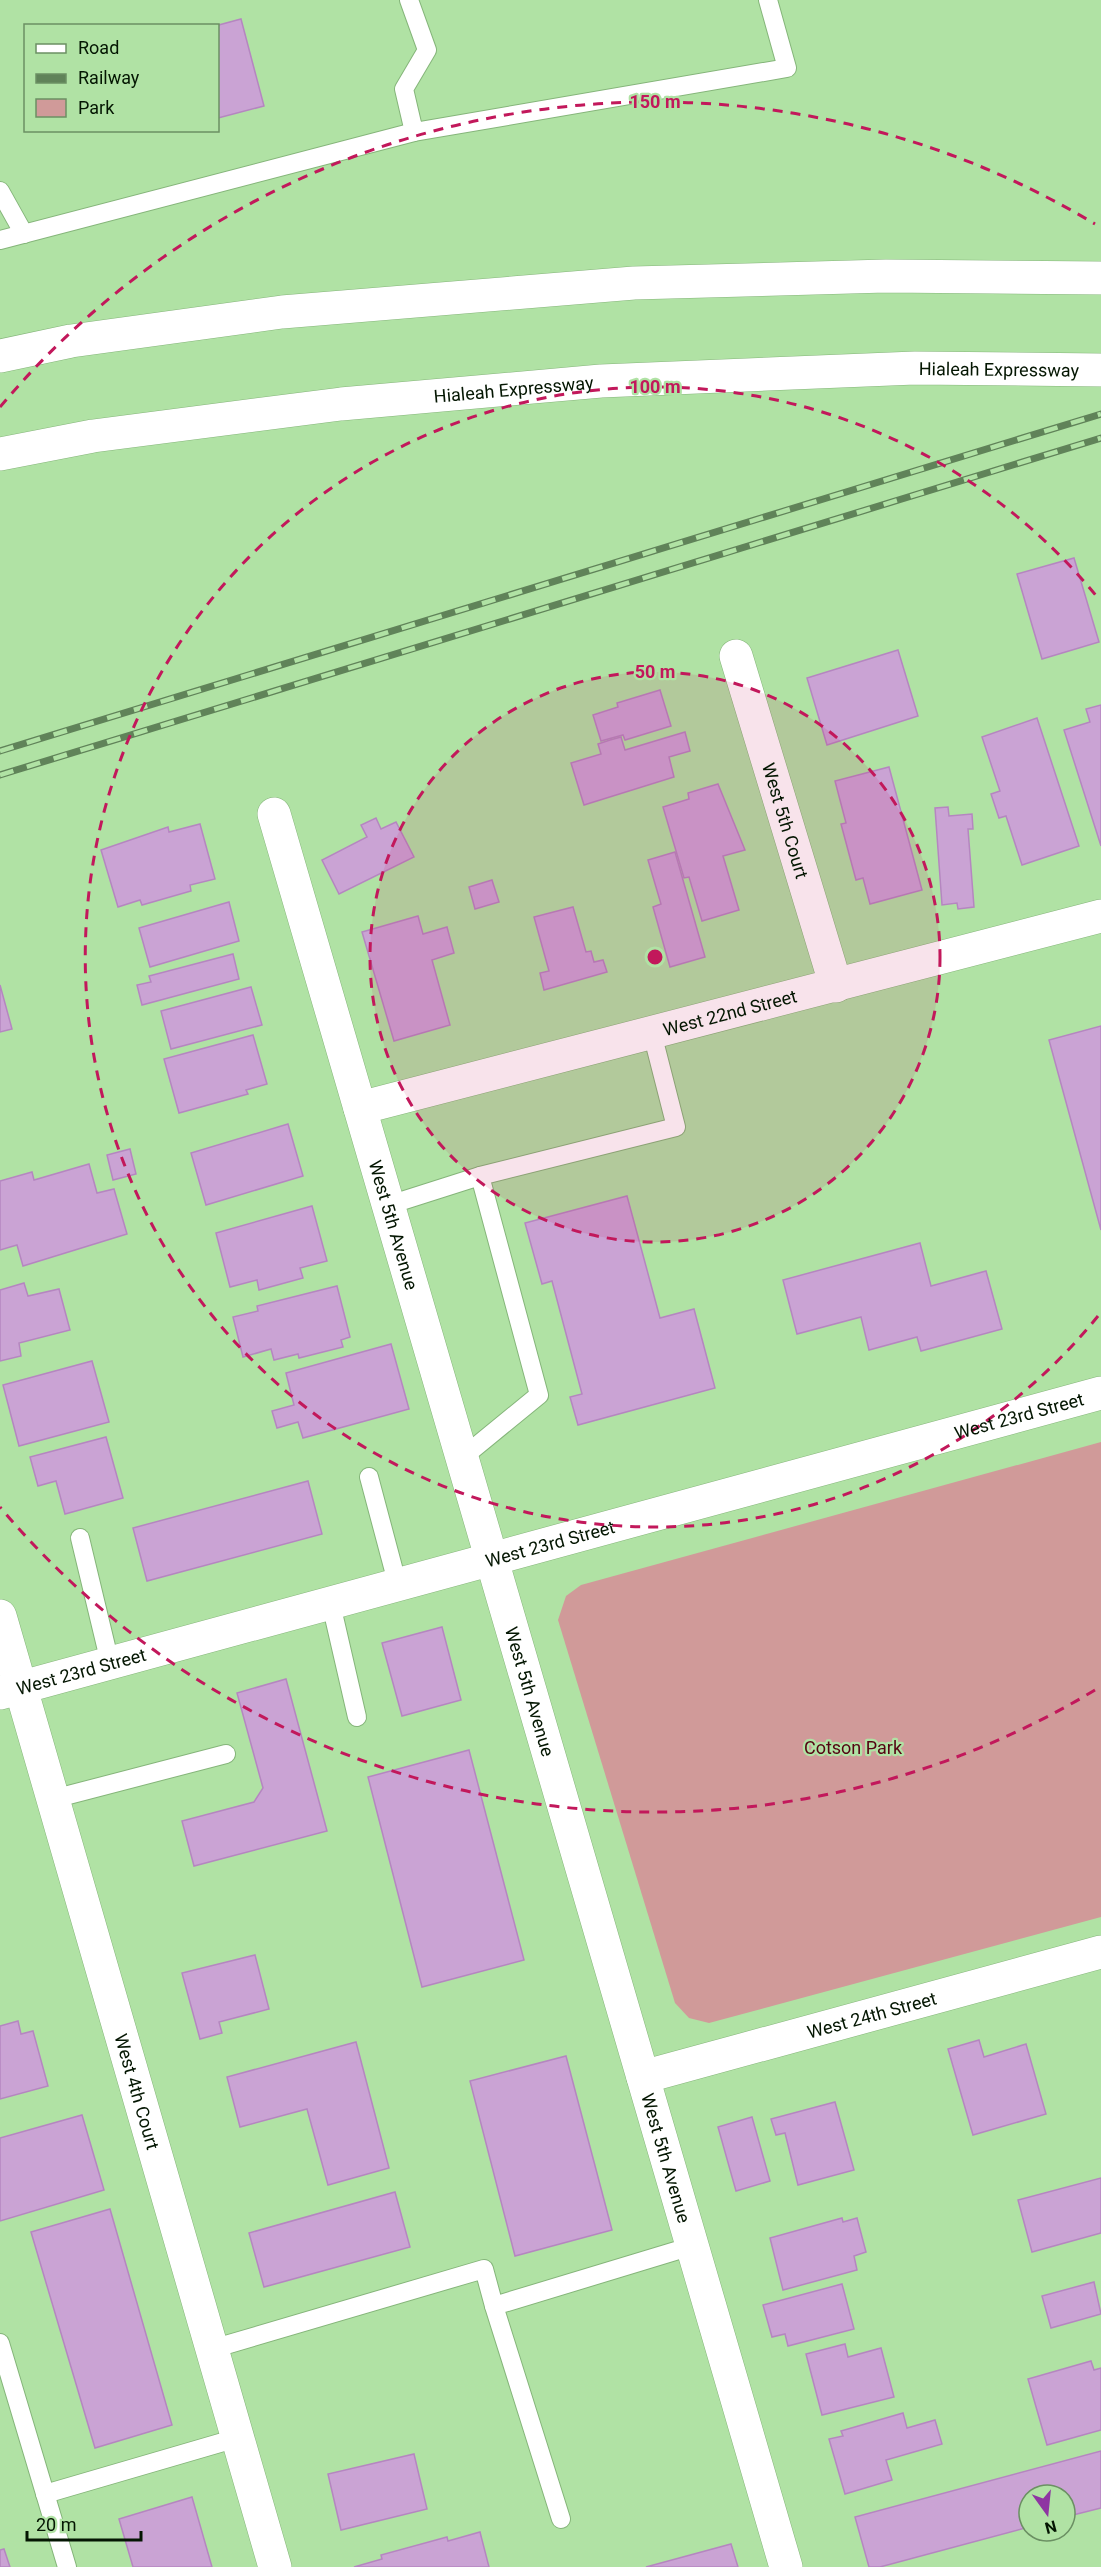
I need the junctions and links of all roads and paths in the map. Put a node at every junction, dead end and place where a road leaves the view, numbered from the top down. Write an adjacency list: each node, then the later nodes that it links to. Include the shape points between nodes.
1 (409, 0): 3 (lane, via 427,50 404,89)
2 (768, 0): 3 (lane, via 787,68)
3 (414, 132): 5 (lane)
4 (0, 190): 5 (lane)
5 (24, 234): 6 (lane)
6 (0, 240)
7 (1101, 278): 8 (street, via 886,276 634,283 282,312 71,341)
8 (0, 356)
9 (1101, 370): 10 (street, Hialeah Expressway, via 915,368 602,381 341,404 93,436)
10 (0, 454)
11 (736, 656): 14 (street, West 5th Court)
12 (274, 814): 16 (street, West 5th Avenue)
13 (1101, 916): 14 (street, West 22nd Street)
14 (836, 986): 15 (street, West 22nd Street)
15 (652, 1033): 16 (street, West 22nd Street); 17 (lane, via 676,1126)
16 (360, 1108): 18 (street, West 5th Avenue)
17 (480, 1176): 18 (lane); 20 (lane, via 539,1395)
18 (389, 1205): 20 (street, West 5th Avenue)
19 (1101, 1393): 23 (street, West 23rd Street)
20 (462, 1458): 23 (street, West 5th Avenue)
21 (369, 1477): 24 (lane)
22 (80, 1538): 27 (lane)
23 (492, 1561): 24 (street, West 23rd Street); 33 (street, West 5th Avenue)
24 (398, 1586): 25 (street, West 23rd Street)
25 (331, 1604): 27 (street, West 23rd Street); 29 (lane)
26 (0, 1616): 28 (street, West 4th Court)
27 (110, 1663): 28 (street, West 23rd Street)
28 (10, 1690): 31 (street, West 4th Court)
29 (357, 1717)
30 (226, 1754): 31 (lane)
31 (53, 1799): 37 (street, West 4th Court)
32 (1101, 1952): 33 (street, West 24th Street)
33 (643, 2077): 34 (street, West 5th Avenue)
34 (692, 2246): 35 (lane); 43 (street, West 5th Avenue)
35 (494, 2306): 37 (lane, via 484,2269); 40 (lane)
36 (0, 2343): 39 (lane)
37 (212, 2349): 38 (street, West 4th Court)
38 (237, 2438): 39 (lane); 42 (street, West 4th Court)
39 (45, 2494): 41 (lane)
40 (561, 2518)
41 (67, 2567)
42 (275, 2567)
43 (786, 2567)

